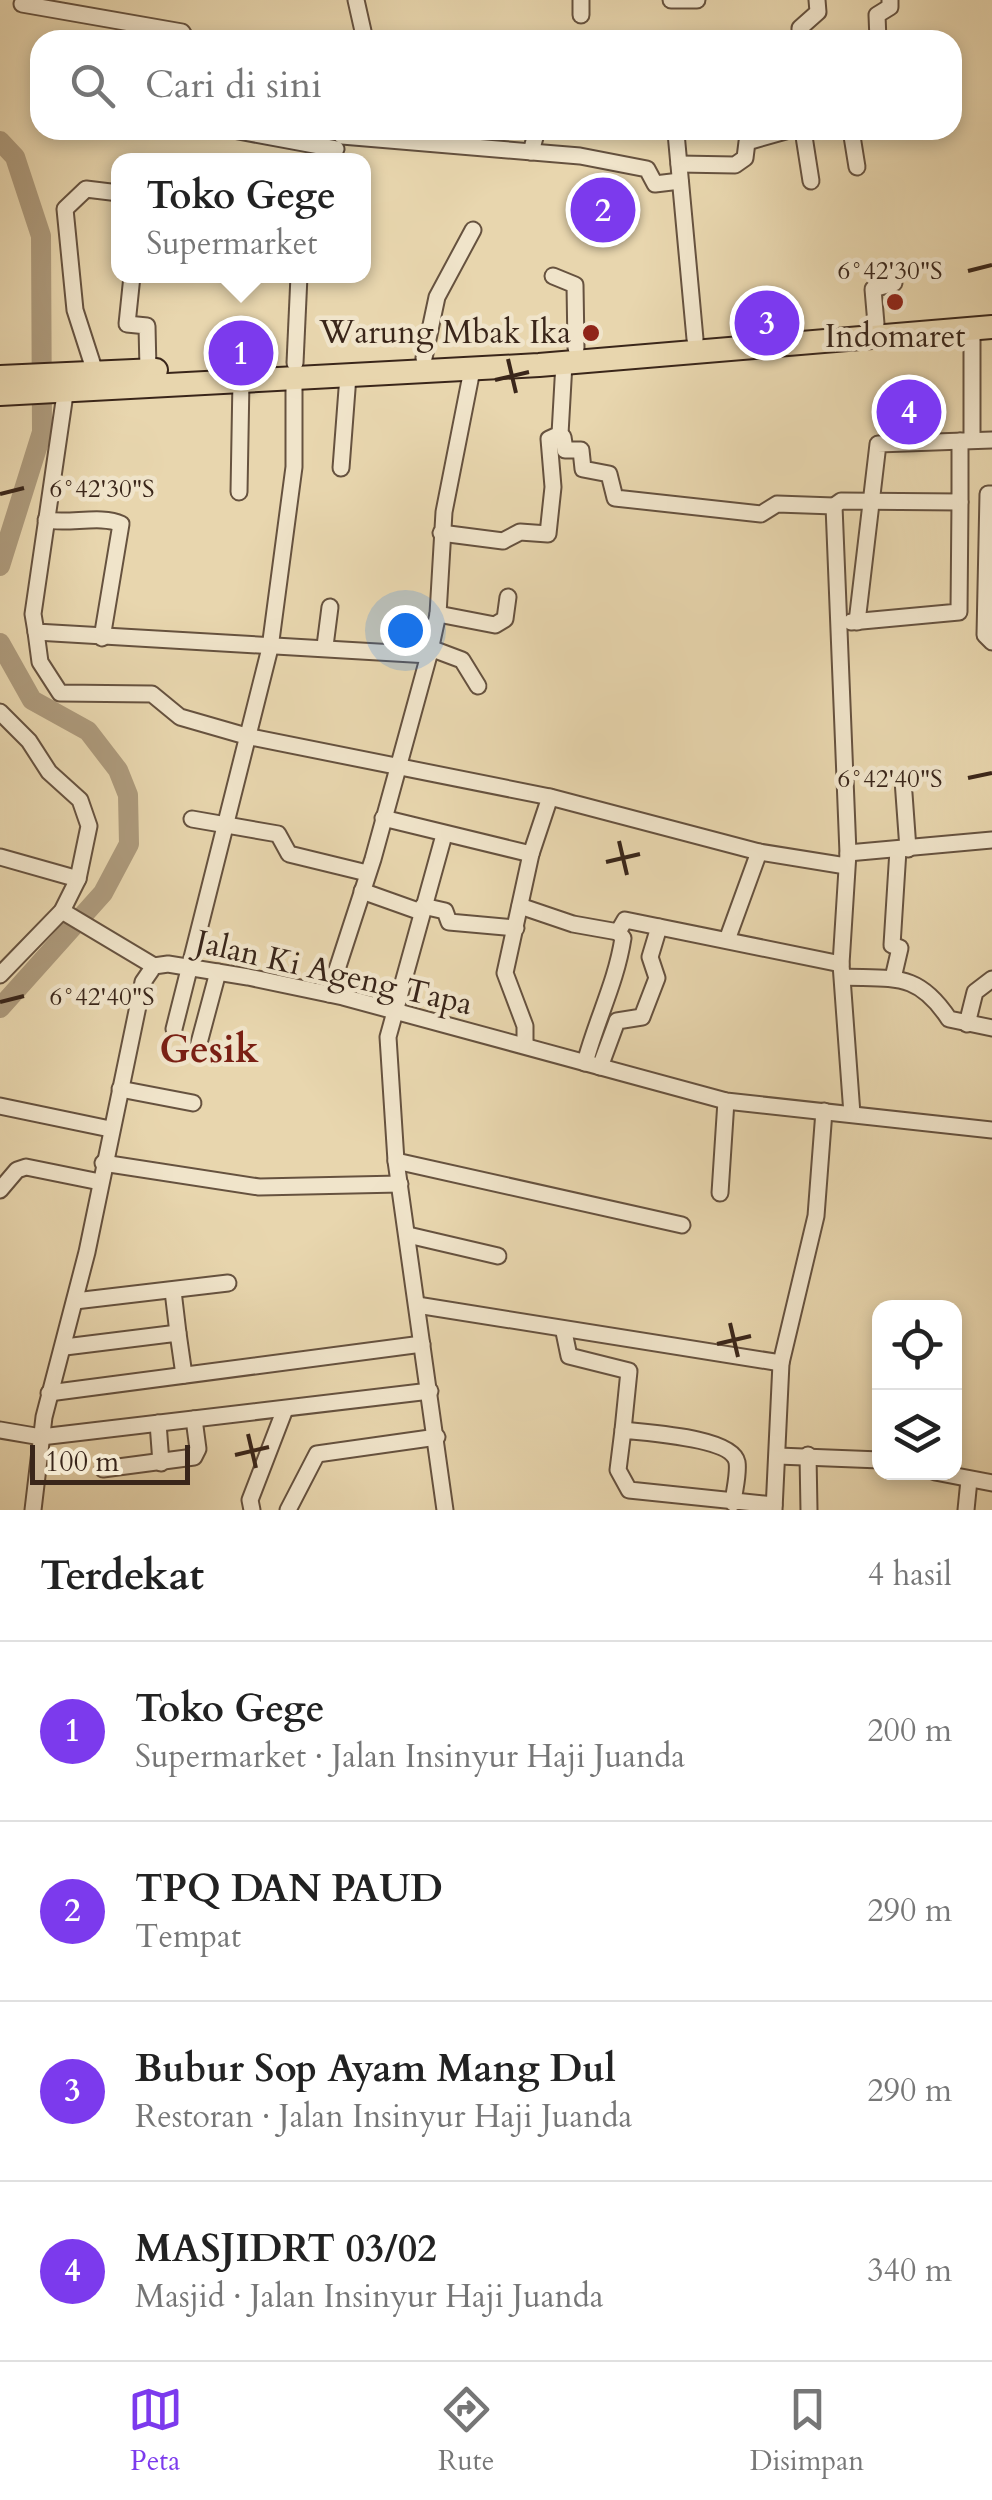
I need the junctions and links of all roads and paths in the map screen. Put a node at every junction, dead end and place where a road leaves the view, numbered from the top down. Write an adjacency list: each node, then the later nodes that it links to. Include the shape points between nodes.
1 (356, 0): 9 (street)
2 (671, 0): 3 (street)
3 (697, 0)
4 (817, 0): 10 (street, via 818,12)
5 (890, 0): 11 (street, via 877,14)
6 (22, 4): 7 (street)
7 (92, 8): 8 (street)
8 (163, 30)
9 (363, 30)
10 (800, 30)
11 (878, 30)
12 (308, 140): 18 (street)
13 (535, 140): 19 (street)
14 (677, 140): 21 (street)
15 (754, 140): 21 (street, via 735,165)
16 (805, 140): 22 (street)
17 (853, 140): 20 (street)
18 (338, 144): 19 (street)
19 (532, 152): 21 (street, via 647,169 655,184)
20 (858, 166)
21 (680, 173): 33 (street)
22 (811, 182)
23 (111, 192): 40 (street, via 86,189 64,208 75,310)
24 (473, 230): 36 (street, via 437,297)
25 (553, 276): 35 (street, via 576,285)
26 (131, 283): 37 (street, via 127,324 147,326)
27 (300, 283): 39 (street)
28 (894, 284): 30 (street, via 873,290)
29 (992, 312): 30 (highway)
30 (876, 324): 32 (highway)
31 (982, 328): 32 (highway); 46 (street)
32 (841, 335): 34 (highway)
33 (695, 339): 34 (highway); 35 (highway)
34 (802, 339): 35 (highway)
35 (570, 356): 36 (highway); 38 (highway); 45 (street)
36 (424, 358): 39 (highway)
37 (148, 370): 39 (highway); 40 (highway)
38 (472, 370): 41 (highway); 55 (street)
39 (294, 371): 41 (highway); 42 (highway); 66 (street, via 294,468)
40 (95, 372): 44 (highway)
41 (348, 376): 48 (street)
42 (241, 380): 44 (highway); 49 (street)
43 (9, 385): 44 (highway)
44 (68, 391): 54 (street)
45 (559, 437): 53 (street, via 565,450 582,451 582,468 609,474 613,498 764,514 777,504); 55 (street, via 549,439 548,534 520,532 503,541)
46 (966, 440): 47 (street); 51 (street); 52 (street, via 878,444)
47 (992, 440)
48 (341, 468)
49 (239, 492)
50 (990, 494): 51 (street); 56 (street)
51 (960, 498): 52 (street); 60 (street, via 954,613)
52 (870, 499): 53 (street); 60 (street)
53 (834, 506): 61 (street)
54 (46, 520): 62 (street); 63 (street, via 121,524)
55 (442, 533): 59 (street)
56 (989, 557): 64 (street, via 985,635)
57 (508, 597): 59 (street, via 505,619 496,625)
58 (330, 607): 65 (street)
59 (438, 614): 67 (street)
60 (858, 622): 61 (street)
61 (837, 624): 83 (street)
62 (36, 632): 63 (street); 70 (street, via 39,660 60,692 152,694 180,717)
63 (102, 638): 66 (street)
64 (992, 642)
65 (325, 646): 66 (street); 67 (street)
66 (270, 648): 70 (street)
67 (430, 651): 68 (street, via 462,660); 71 (street)
68 (478, 686)
69 (2, 718): 85 (street, via 82,805 89,826)
70 (246, 736): 71 (street); 76 (street)
71 (397, 764): 73 (street); 74 (street)
72 (903, 780): 79 (street)
73 (550, 797): 80 (street); 81 (street)
74 (383, 818): 77 (street); 84 (street)
75 (192, 819): 76 (street)
76 (227, 823): 84 (street, via 282,836 288,854); 95 (street)
77 (444, 835): 81 (street); 88 (street)
78 (992, 840): 79 (street)
79 (903, 849): 83 (street); 99 (street)
80 (759, 852): 83 (street); 93 (street)
81 (531, 854): 87 (street)
82 (0, 856): 85 (street)
83 (847, 859): 96 (street)
84 (368, 873): 86 (street)
85 (78, 879): 89 (street)
86 (362, 891): 88 (street); 101 (street)
87 (520, 906): 91 (street); 92 (street)
88 (422, 909): 91 (street, via 445,912 449,922); 102 (street)
89 (65, 912): 94 (street); 98 (street)
90 (659, 927): 92 (street, via 624,920); 93 (street); 104 (street, via 650,957 656,978 643,1014)
91 (516, 928): 109 (street, via 506,984 525,1026)
92 (618, 932): 103 (street, via 624,938 617,978)
93 (727, 940): 96 (street)
94 (154, 966): 95 (street, Jalan Ki Ageng Tapa); 111 (street, Jalan Ki Ageng Tapa, via 143,982)
95 (191, 968): 97 (street, Jalan Ki Ageng Tapa); 107 (street)
96 (842, 970): 99 (street); 116 (street)
97 (218, 972): 101 (street, Jalan Ki Ageng Tapa); 108 (street)
98 (0, 975)
99 (893, 978): 105 (street, via 926,989 949,1019)
100 (992, 979): 105 (street, via 975,992)
101 (329, 994): 102 (street, Jalan Ki Ageng Tapa)
102 (395, 1012): 109 (street, Jalan Ki Ageng Tapa); 119 (street, via 388,1037)
103 (598, 1012): 104 (street); 110 (street)
104 (620, 1019): 110 (street)
105 (967, 1024): 106 (street)
106 (992, 1028)
107 (174, 1029)
108 (199, 1044)
109 (525, 1046): 110 (street, Jalan Ki Ageng Tapa)
110 (592, 1065): 112 (street, Jalan Ki Ageng Tapa)
111 (120, 1089): 113 (street); 117 (street, Jalan Ki Ageng Tapa)
112 (726, 1101): 115 (street, Jalan Ki Ageng Tapa); 124 (street)
113 (193, 1103)
114 (0, 1106): 117 (street)
115 (824, 1111): 116 (street, Jalan Ki Ageng Tapa); 136 (street, via 816,1216)
116 (852, 1114): 118 (street, Jalan Ki Ageng Tapa)
117 (110, 1129): 120 (street, Jalan Ki Ageng Tapa)
118 (992, 1130)
119 (396, 1161): 122 (street); 125 (street)
120 (103, 1164): 121 (street, Jalan Ki Ageng Tapa); 122 (street, via 259,1187)
121 (100, 1182): 123 (street, via 26,1167); 130 (street, Jalan Ki Ageng Tapa)
122 (400, 1184): 126 (street)
123 (0, 1190)
124 (720, 1193)
125 (682, 1225)
126 (408, 1234): 127 (street); 131 (street)
127 (498, 1256)
128 (228, 1283): 129 (street)
129 (172, 1291): 130 (street); 133 (street)
130 (75, 1301): 135 (street, Jalan Ki Ageng Tapa)
131 (417, 1305): 132 (street); 134 (street)
132 (564, 1332): 136 (street); 144 (street, via 569,1356 629,1371)
133 (178, 1333): 135 (street); 137 (street)
134 (422, 1344): 137 (street); 138 (street)
135 (65, 1347): 139 (street, Jalan Ki Ageng Tapa)
136 (781, 1362): 148 (street)
137 (184, 1374): 139 (street)
138 (430, 1390): 140 (street); 146 (street)
139 (49, 1393): 145 (street, Jalan Ki Ageng Tapa)
140 (285, 1410): 141 (street); 158 (street, via 250,1500)
141 (194, 1419): 142 (street); 150 (street, via 197,1454)
142 (158, 1424): 145 (street); 150 (street)
143 (0, 1430): 145 (street)
144 (623, 1430): 155 (street, via 731,1451); 155 (street, via 618,1470 629,1490)
145 (40, 1436): 157 (street, Jalan Ki Ageng Tapa)
146 (437, 1437): 159 (street, via 317,1454); 160 (street)
147 (808, 1455): 148 (street); 149 (street); 161 (street)
148 (778, 1456): 156 (street)
149 (872, 1459)
150 (161, 1463): 151 (street)
151 (103, 1468)
152 (962, 1478): 153 (street)
153 (970, 1480): 154 (street); 162 (street)
154 (992, 1484)
155 (736, 1505): 156 (street)
156 (774, 1507)
157 (34, 1510)
158 (252, 1510)
159 (288, 1510)
160 (445, 1510)
161 (809, 1510)
162 (966, 1510)

